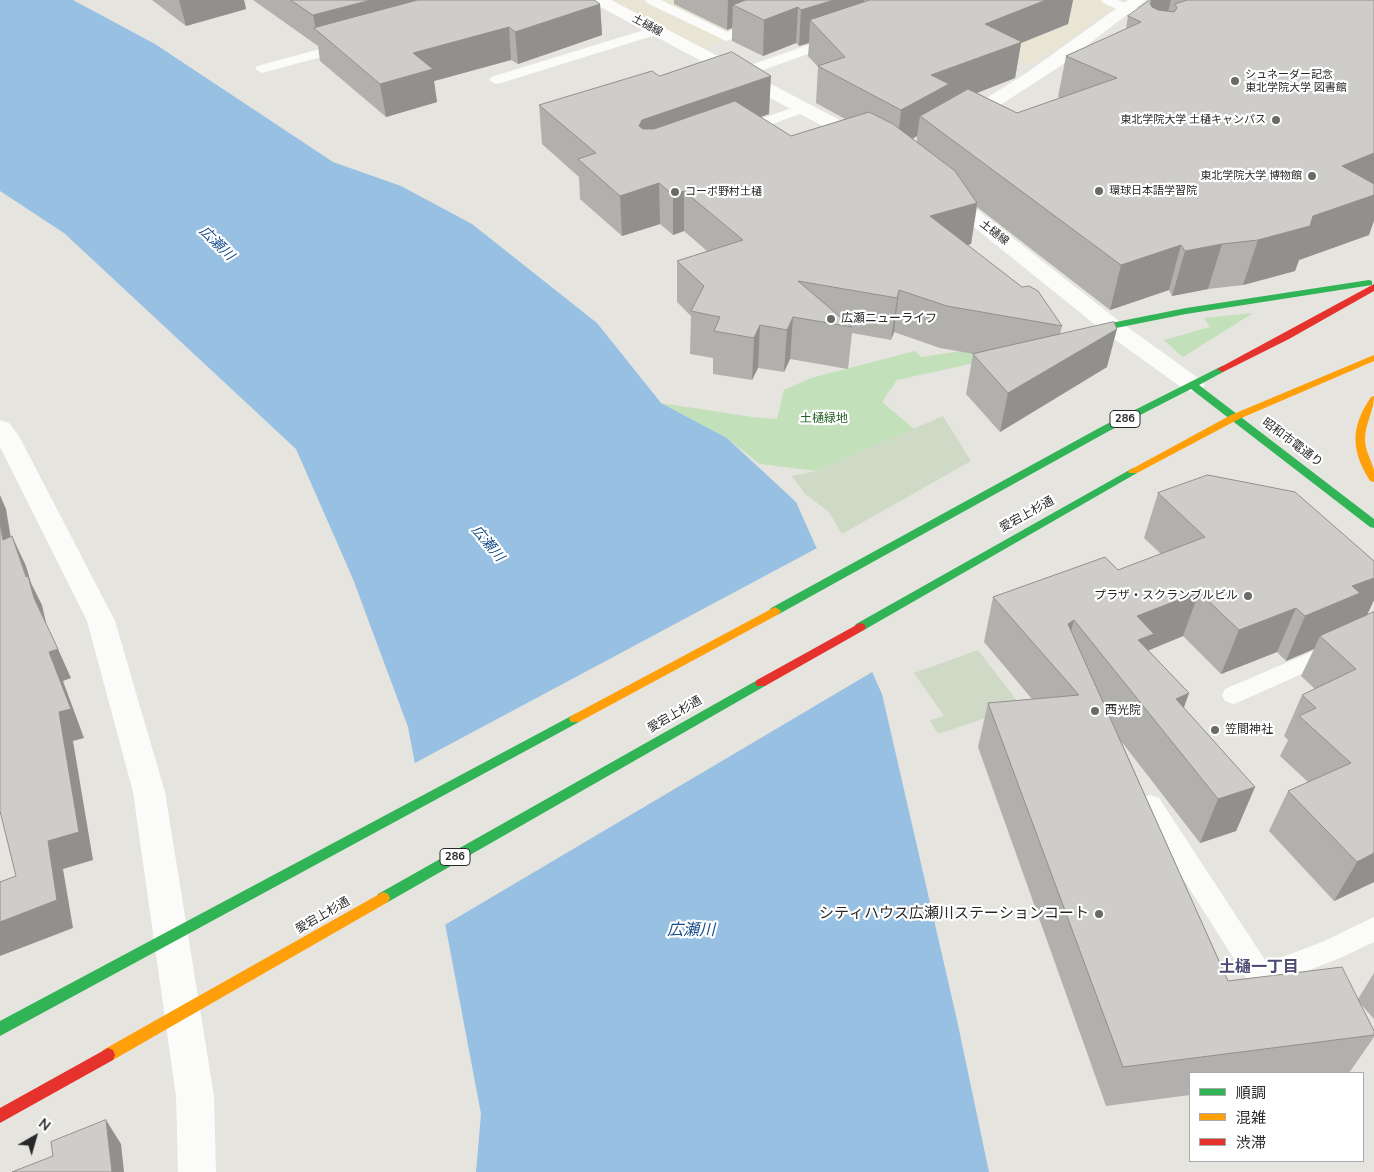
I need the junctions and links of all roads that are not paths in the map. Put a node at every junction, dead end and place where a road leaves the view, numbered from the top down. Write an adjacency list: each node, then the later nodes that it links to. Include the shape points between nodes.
1 (599, 0): 7 (street, 土樋線)
2 (651, 0): 5 (lane, via 726,37)
3 (1107, 0): 4 (lane)
4 (1132, 4): 6 (lane); 14 (street, via 1002,98)
5 (772, 19)
6 (1173, 29)
7 (654, 30): 11 (street, 土樋線); 12 (lane)
8 (852, 34): 11 (lane)
9 (359, 42): 10 (lane)
10 (262, 69)
11 (738, 74): 13 (street, 土樋線)
12 (496, 80)
13 (803, 108): 15 (lane); 16 (street, 土樋線)
14 (949, 128)
15 (731, 134)
16 (880, 149)
17 (929, 181): 20 (street, 土樋線)
18 (1374, 282): 20 (main road)
19 (1374, 287): 22 (main road, 286)
20 (1111, 326): 22 (street, 土樋線)
21 (1374, 358): 24 (main road, 愛宕上杉通 / 286)
22 (1193, 385): 24 (main road, 昭和市電通り); 32 (main road, 286, via 1105,429)
23 (1374, 399): 26 (main road, via 1364,414 1358,448)
24 (1235, 417): 27 (main road, 昭和市電通り); 33 (main road, 愛宕上杉通 / 286, via 1151,461)
25 (0, 428): 34 (street, via 101,621 148,792 195,1096)
26 (1374, 479)
27 (1374, 524)
28 (1374, 633): 29 (lane)
29 (1233, 695)
30 (1150, 805): 31 (lane, via 1261,977 1331,950)
31 (1374, 929)
32 (0, 1029)
33 (0, 1116)
34 (197, 1172)

